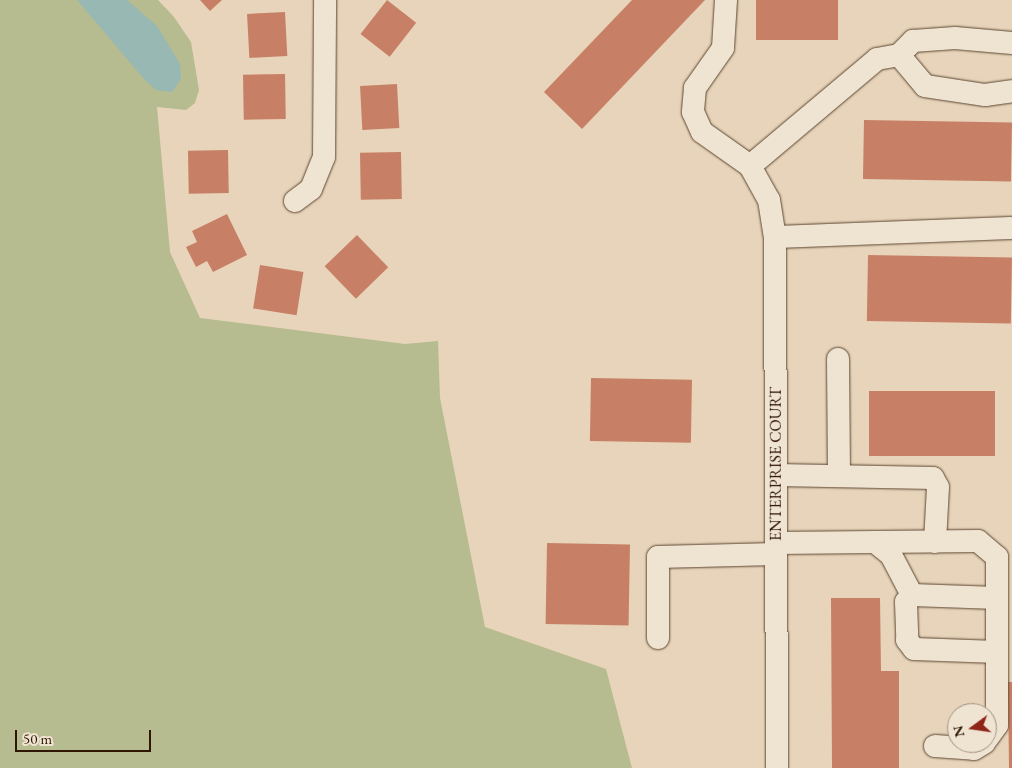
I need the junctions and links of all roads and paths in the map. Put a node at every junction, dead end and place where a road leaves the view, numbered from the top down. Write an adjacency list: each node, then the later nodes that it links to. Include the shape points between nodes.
1 (325, 0): 7 (street, via 324,157 320,174)
2 (726, 0): 6 (street, via 723,48 695,88 693,112 702,132)
3 (1012, 43): 4 (street, via 921,40 913,41)
4 (900, 55): 5 (street, via 925,86 985,95); 6 (street, via 877,60)
5 (1012, 91)
6 (750, 166): 9 (street, ENTERPRISE COURT, via 769,200)
7 (295, 202)
8 (1012, 228): 9 (street)
9 (775, 237): 11 (street, ENTERPRISE COURT)
10 (838, 359): 12 (street)
11 (776, 475): 12 (street); 15 (street, ENTERPRISE COURT)
12 (839, 476): 14 (street, via 933,478 938,487)
13 (875, 542): 14 (street); 15 (street); 16 (street, via 891,555)
14 (935, 542): 17 (street, via 978,541 997,557)
15 (776, 549): 18 (street, via 658,557); 23 (street, ENTERPRISE COURT)
16 (912, 595): 17 (street); 19 (street, via 906,602 906,630 914,649)
17 (997, 598): 19 (street)
18 (658, 638)
19 (997, 652): 20 (street)
20 (997, 703)
21 (935, 746): 22 (street)
22 (947, 747)
23 (777, 768)

